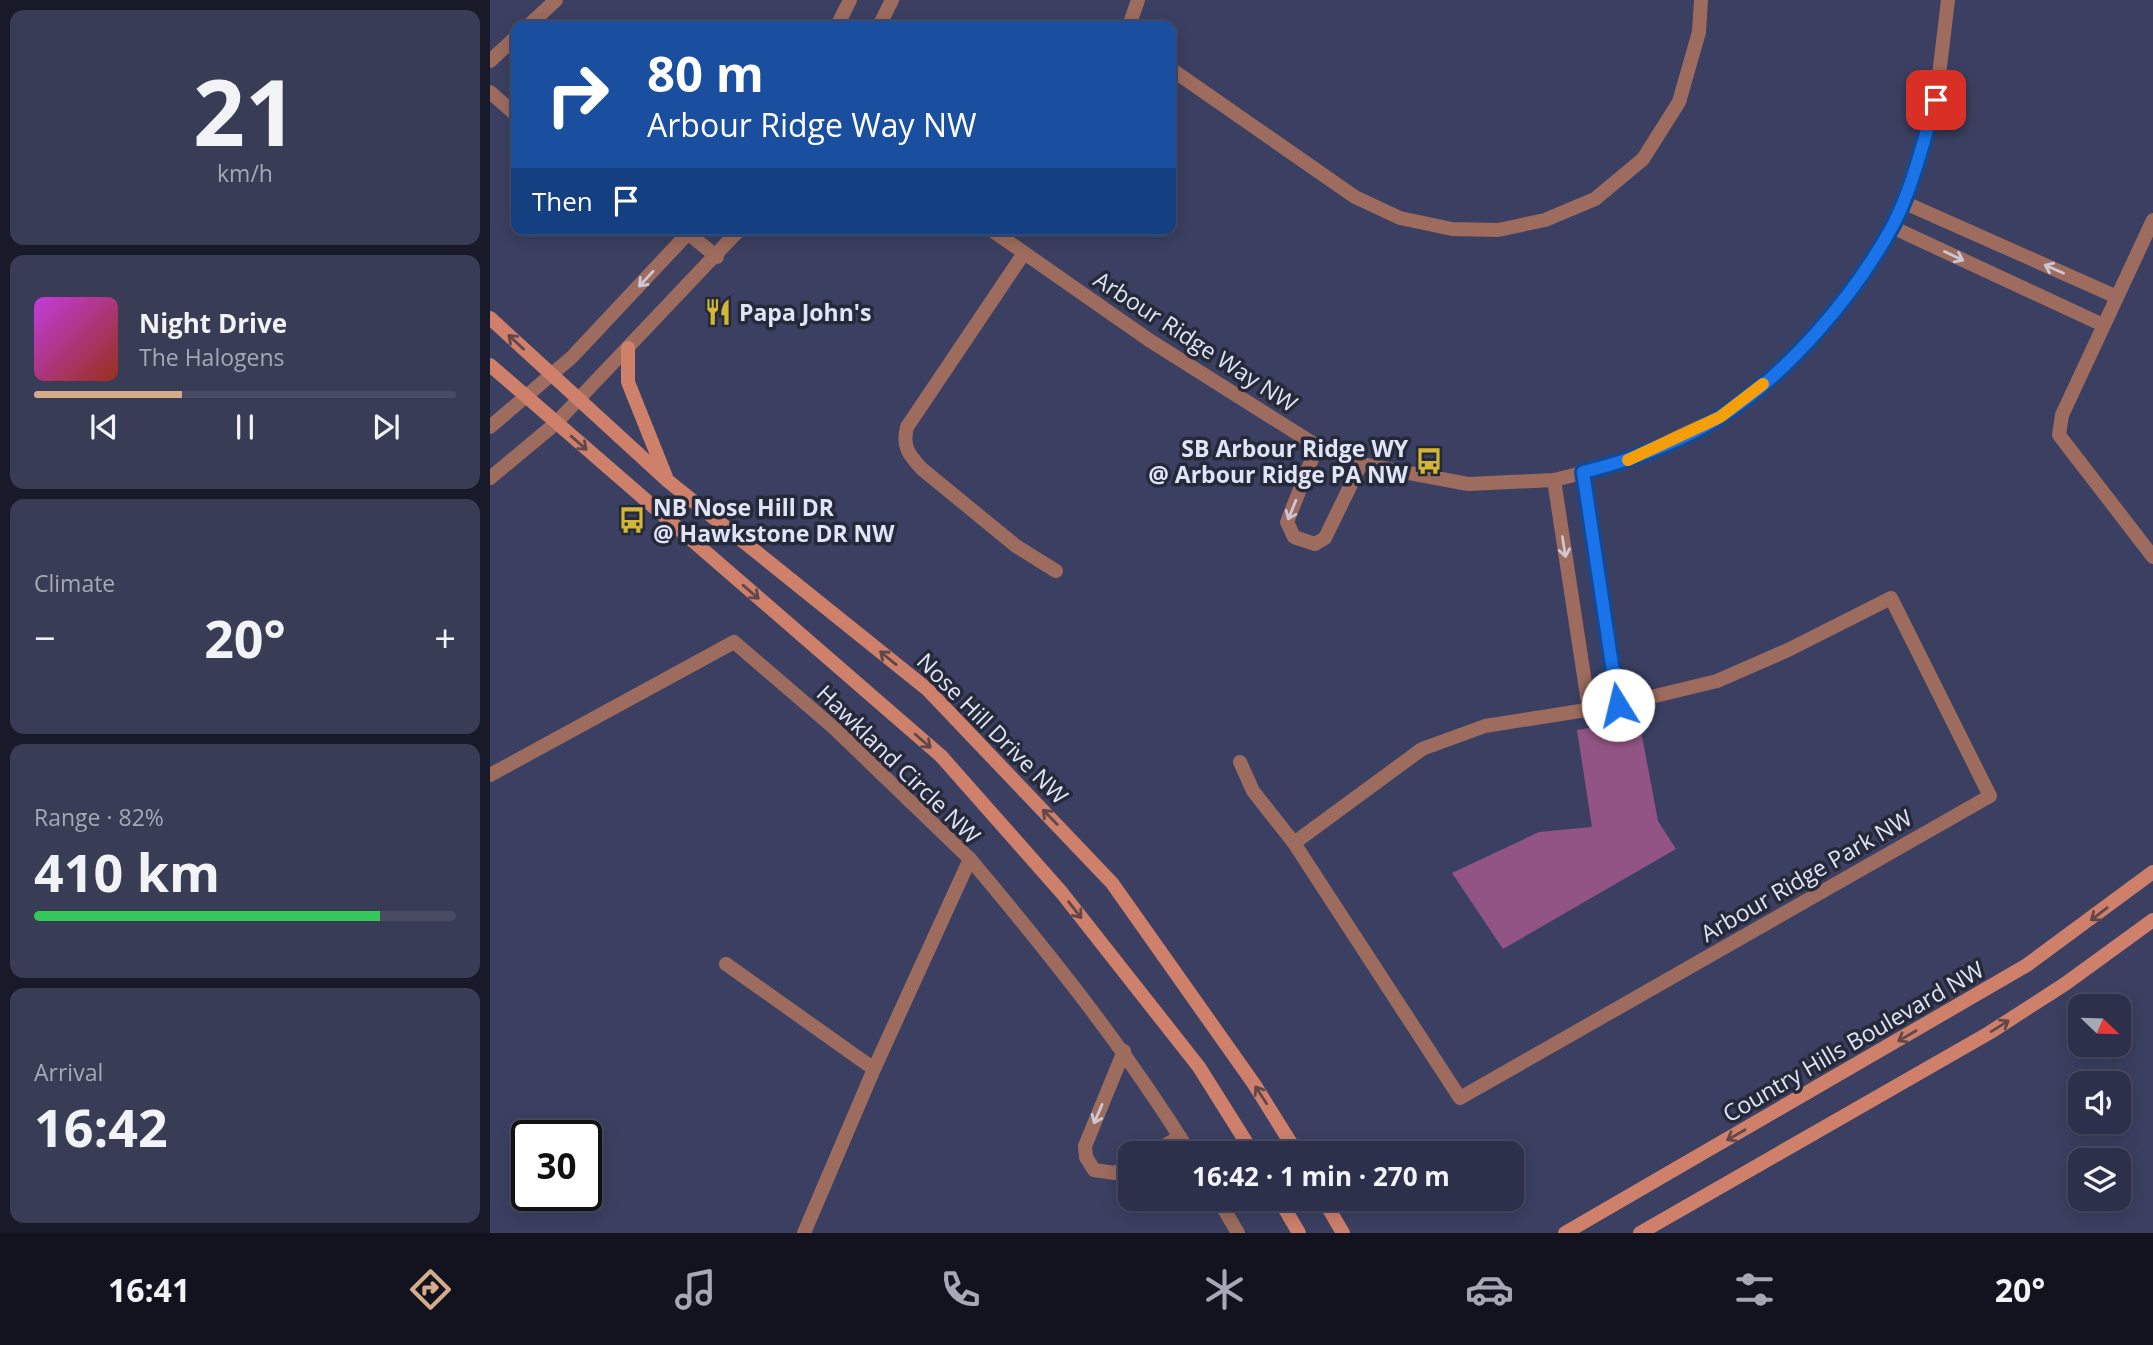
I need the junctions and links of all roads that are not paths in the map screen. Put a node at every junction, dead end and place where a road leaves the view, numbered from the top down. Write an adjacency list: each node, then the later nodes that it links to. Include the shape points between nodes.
1 (556, 0): 7 (street)
2 (850, 0): 8 (street)
3 (892, 0): 9 (street)
4 (1138, 0): 10 (street)
5 (1701, 0): 13 (street, via 1699,32 1679,102 1643,159 1595,199 1545,220 1498,230 1452,229 1400,218 1354,197)
6 (1948, 0): 16 (street, Arbour Ridge Way NW, via 1936,100)
7 (533, 21)
8 (839, 21)
9 (882, 21)
10 (1131, 21)
11 (511, 42): 12 (street)
12 (490, 61)
13 (1176, 72)
14 (490, 92): 15 (street)
15 (511, 111)
16 (1903, 202): 18 (street, Arbour Ridge Way NW); 25 (street, one-way to 16)
17 (2153, 219): 25 (street)
18 (1892, 227): 27 (street, one-way to 27); 37 (street, Arbour Ridge Way NW, via 1851,290 1768,380 1720,417 1623,463)
19 (688, 235): 30 (street, one-way to 30)
20 (694, 235): 24 (street)
21 (735, 235): 24 (street)
22 (998, 235): 23 (street, Arbour Ridge Way NW)
23 (1024, 253): 35 (street, Arbour Ridge Way NW, via 1149,340); 42 (street, via 907,427 905,446 922,469 1016,546)
24 (717, 257): 28 (street)
25 (2117, 297): 27 (street)
26 (490, 318): 30 (main road, Nose Hill Drive NW, one-way to 26)
27 (2103, 325): 41 (street, via 2062,415 2059,435)
28 (628, 348): 32 (street); 40 (main road, via 628,382)
29 (490, 365): 31 (main road)
30 (551, 376): 31 (street); 32 (main road, Nose Hill Drive NW)
31 (527, 398): 33 (main road); 34 (street)
32 (577, 401): 33 (street); 40 (main road, Nose Hill Drive NW)
33 (555, 424): 38 (street); 57 (main road, one-way to 57, via 942,757 1062,892 1182,1045)
34 (490, 427)
35 (1317, 446): 36 (street, Arbour Ridge Way NW); 36 (street, one-way to 36, via 1287,522 1294,537 1315,544 1325,538)
36 (1362, 464): 39 (street, Arbour Ridge Way NW, via 1468,484)
37 (1583, 472): 39 (street, Arbour Ridge Way NW); 43 (street)
38 (490, 478)
39 (1554, 480): 44 (street, one-way to 44)
40 (668, 481): 58 (main road, Nose Hill Drive NW, one-way to 40, via 1112,883 927,689)
41 (2153, 557)
42 (1056, 571)
43 (1618, 705): 44 (street, Arbour Ridge Park NW); 47 (street, Arbour Ridge Park NW, via 1717,681 1891,598 1990,796 1460,1098)
44 (1589, 709): 47 (street, Arbour Ridge Park NW, via 1485,726 1422,749)
45 (1240, 762): 47 (street, Arbour Ridge Park NW, via 1252,791)
46 (490, 775): 48 (street, Hawkland Circle NW, via 734,642 833,727)
47 (1294, 844)
48 (970, 859): 52 (street); 53 (street, Hawkland Circle NW)
49 (2153, 872): 67 (main road, Country Hills Boulevard NW, one-way to 67, via 2027,965)
50 (2153, 920): 68 (main road, one-way to 50, via 1989,1033 2065,985)
51 (726, 964): 53 (street)
52 (1124, 1051): 54 (street); 59 (street, one-way to 59, via 1085,1146 1094,1170)
53 (874, 1069): 63 (street, Hawkland Circle NW)
54 (1180, 1137): 55 (street); 56 (street)
55 (1173, 1141)
56 (1182, 1141)
57 (1245, 1141)
58 (1290, 1141)
59 (1118, 1171)
60 (1225, 1211): 64 (street)
61 (1286, 1211): 65 (main road)
62 (1330, 1211): 66 (main road)
63 (804, 1233)
64 (1238, 1233)
65 (1299, 1233)
66 (1343, 1233)
67 (1564, 1233)
68 (1640, 1233)

